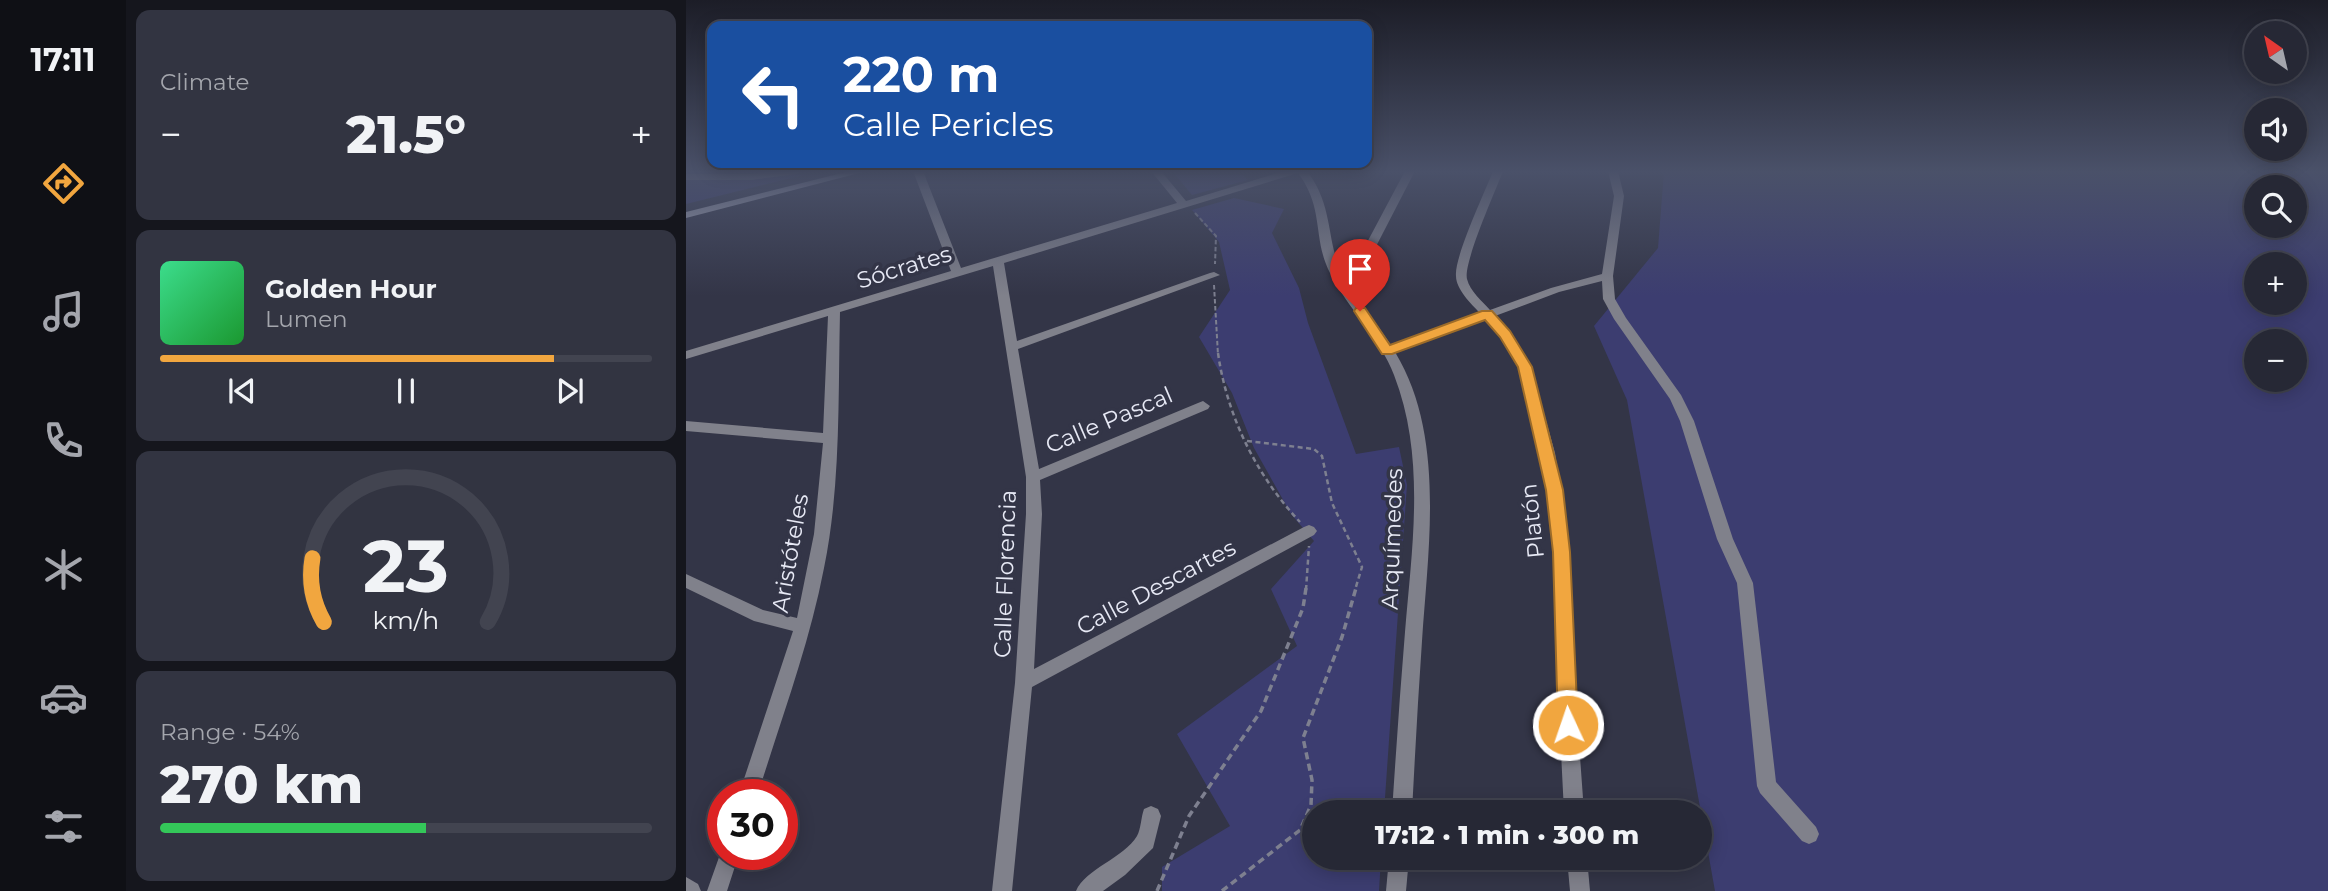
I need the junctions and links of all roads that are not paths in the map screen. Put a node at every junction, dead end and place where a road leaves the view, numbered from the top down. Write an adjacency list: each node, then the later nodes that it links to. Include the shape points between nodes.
1 (934, 213): 8 (street)
2 (1159, 213): 7 (street, Sócrates)
3 (1322, 213): 11 (street, Arquímedes, via 1331,263)
4 (1389, 213): 11 (street)
5 (1482, 213): 13 (street, Platón, via 1461,270 1464,286)
6 (1617, 213): 10 (street)
7 (998, 261): 8 (street, Sócrates); 14 (street, Calle Florencia)
8 (957, 273): 12 (street, Sócrates)
9 (1214, 275): 14 (street)
10 (1607, 276): 13 (street); 29 (street, via 1614,309 1665,380 1687,421 1745,583 1766,786)
11 (1348, 291): 15 (street, Arquímedes)
12 (834, 311): 16 (street, Sócrates); 19 (street, Aristóteles)
13 (1487, 314): 15 (street); 27 (street, Platón, via 1525,367 1548,453 1562,552)
14 (1014, 346): 20 (street, Calle Florencia)
15 (1387, 351): 26 (street, Arquímedes, via 1411,407 1421,482)
16 (686, 355)
17 (1203, 406): 20 (street, Calle Pascal)
18 (686, 426): 19 (street)
19 (828, 438): 23 (street, Aristóteles, via 824,516)
20 (1033, 477): 24 (street, Calle Florencia)
21 (1309, 531): 24 (street, Calle Descartes)
22 (686, 581): 23 (street, via 760,616)
23 (802, 626): 25 (street, Aristóteles)
24 (1024, 683): 36 (street, Calle Florencia)
25 (753, 779)
26 (1403, 800)
27 (1573, 800)
28 (1151, 816): 37 (street, via 1146,841)
29 (1809, 834)
30 (724, 870): 35 (street)
31 (1398, 870): 38 (street)
32 (1578, 870): 39 (street)
33 (686, 887): 34 (street)
34 (691, 891)
35 (717, 891)
36 (1002, 891)
37 (1086, 891)
38 (1396, 891)
39 (1580, 891)

